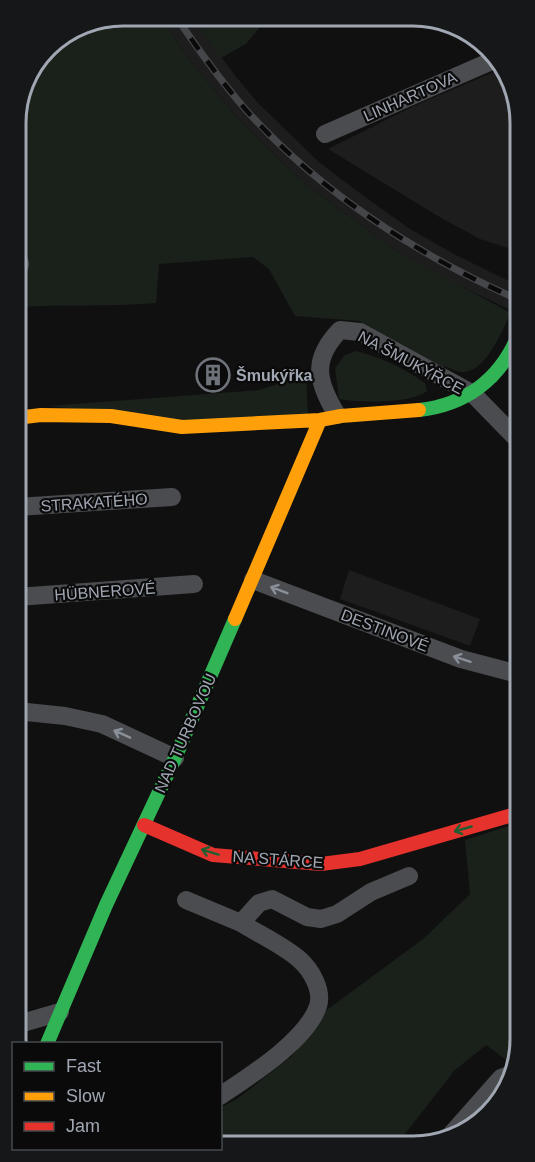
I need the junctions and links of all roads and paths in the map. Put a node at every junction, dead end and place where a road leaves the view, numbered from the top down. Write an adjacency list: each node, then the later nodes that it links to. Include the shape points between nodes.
1 (488, 62): 2 (street, LINHARTOVA)
2 (325, 134)
3 (510, 352): 4 (street, via 493,376)
4 (473, 394): 6 (street, NA ŠMUKÝŘCE, via 427,410); 6 (street, NA ŠMUKÝŘCE, via 360,332 340,330 329,341 320,362 320,383); 7 (street)
5 (26, 417): 6 (street, NA ŠMUKÝŘCE, via 111,416 183,427)
6 (328, 417): 10 (street, NAD TURBOVOU)
7 (510, 431)
8 (172, 497): 9 (street, STRAKATÉHO)
9 (26, 506)
10 (253, 580): 13 (street, DESTINOVÉ, one-way to 10, via 461,659); 15 (street, NAD TURBOVOU)
11 (194, 584): 12 (street, HÜBNEROVÉ)
12 (26, 596)
13 (509, 672)
14 (26, 712): 15 (street, one-way to 14, via 102,724)
15 (175, 758): 17 (street, NAD TURBOVOU)
16 (509, 816): 17 (street, NA STÁRCE, one-way to 17, via 360,859 321,864 213,855)
17 (144, 825): 21 (street, NAD TURBOVOU)
18 (409, 876): 20 (street, via 321,919 272,899 259,903)
19 (186, 900): 20 (street)
20 (241, 923): 25 (street, via 300,961 316,981 319,1004 308,1024 270,1063)
21 (60, 1012): 22 (street); 23 (street, NAD TURBOVOU)
22 (26, 1022)
23 (48, 1042)
24 (501, 1078): 26 (street)
25 (222, 1095)
26 (462, 1122)

